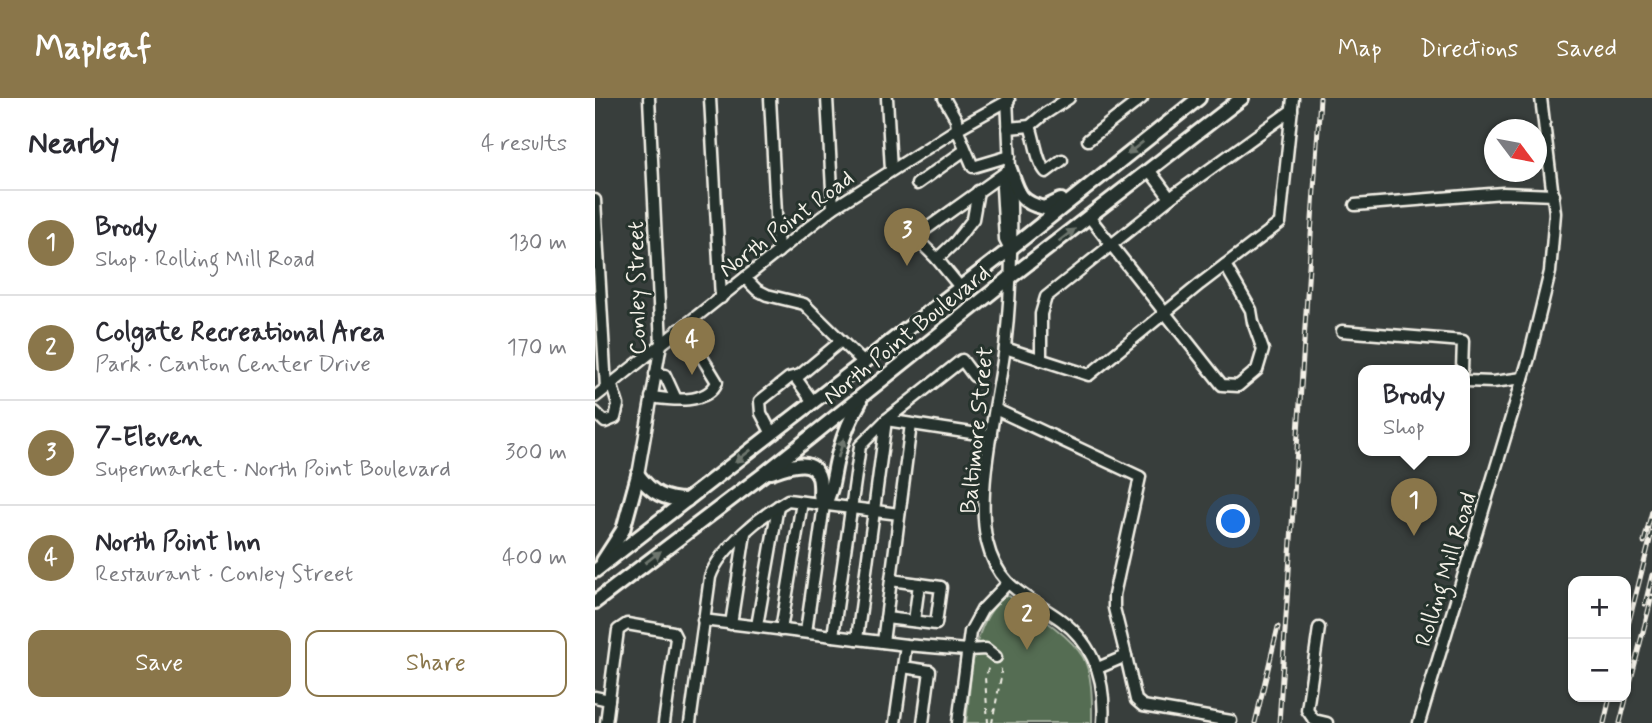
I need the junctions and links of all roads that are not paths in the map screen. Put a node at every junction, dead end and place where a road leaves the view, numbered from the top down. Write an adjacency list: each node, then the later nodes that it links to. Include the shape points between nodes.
1 (649, 98): 47 (street, Conley Street)
2 (710, 98): 42 (street)
3 (770, 98): 35 (street)
4 (827, 98): 31 (street)
5 (887, 98): 22 (street)
6 (944, 98): 17 (street)
7 (1069, 98): 15 (street)
8 (1142, 98): 18 (street)
9 (1199, 98): 24 (main road, North Point Boulevard, one-way to 24)
10 (1242, 98): 23 (main road, North Point Boulevard)
11 (1293, 98): 14 (street)
12 (1541, 98): 27 (street, Rolling Mill Road)
13 (1009, 99): 16 (street, Baltimore Street); 17 (street, North Point Road)
14 (1292, 110): 28 (street); 38 (street, via 1280,223)
15 (1030, 127): 16 (street); 20 (street, via 1038,163 1046,172)
16 (1008, 128): 21 (street, Baltimore Street)
17 (957, 129): 19 (street); 22 (street, North Point Road)
18 (1088, 140)
19 (965, 150): 21 (street, via 973,167); 25 (street)
20 (1062, 160)
21 (1010, 162): 24 (main road, via 1022,198 1044,208); 26 (street); 34 (street, Baltimore Street)
22 (891, 170): 31 (street, North Point Road)
23 (1150, 171): 28 (street); 32 (main road, North Point Boulevard)
24 (1097, 178): 34 (main road, North Point Boulevard)
25 (917, 184)
26 (978, 191): 36 (street, via 972,219); 36 (street, via 915,237)
27 (1554, 195): 30 (street, via 1503,193); 55 (street, Rolling Mill Road, via 1551,272)
28 (1170, 198): 33 (street)
29 (595, 200): 37 (street)
30 (1355, 205)
31 (833, 208): 35 (street, North Point Road)
32 (1090, 218): 33 (street); 39 (main road, North Point Boulevard, one-way to 32)
33 (1111, 244): 43 (street); 49 (street, via 1046,297 1041,314)
34 (1010, 249): 39 (street, Baltimore Street); 41 (main road, North Point Boulevard)
35 (778, 252): 40 (street, North Point Road)
36 (937, 259): 41 (street)
37 (596, 263): 57 (street)
38 (1225, 265): 43 (street); 43 (street, via 1251,310 1263,350 1257,370 1238,386 1222,385)
39 (1012, 276): 48 (street, Baltimore Street); 58 (main road, North Point Boulevard)
40 (745, 278): 42 (street, North Point Road); 46 (street, via 767,295 804,304)
41 (960, 287): 50 (main road, North Point Boulevard)
42 (721, 298): 44 (street, North Point Road)
43 (1165, 312): 49 (street, via 1089,375)
44 (678, 330): 47 (street, North Point Road); 61 (street, via 717,382 699,398)
45 (1342, 331): 51 (street, via 1463,341)
46 (841, 341): 50 (street); 54 (street)
47 (661, 344): 52 (street, Conley Street); 57 (street, North Point Road)
48 (1005, 348): 49 (street); 63 (street, Baltimore Street)
49 (1041, 360)
50 (863, 362): 62 (main road, North Point Boulevard)
51 (1462, 365)
52 (655, 374): 60 (street, Conley Street); 61 (street, via 665,375)
53 (974, 376): 65 (street, via 962,360)
54 (792, 378): 62 (street); 67 (street, via 760,401)
55 (1523, 378): 56 (street); 112 (street, Rolling Mill Road)
56 (1470, 381)
57 (609, 385): 59 (street, North Point Road); 64 (street, via 618,405 615,418 605,422)
58 (865, 394): 69 (main road, North Point Boulevard); 73 (main road, one-way to 58, via 851,418)
59 (595, 397)
60 (651, 397): 61 (street); 70 (street, Conley Street)
61 (676, 399)
62 (813, 402): 67 (main road, North Point Boulevard)
63 (995, 409): 68 (street, Baltimore Street); 97 (street, via 1139,477 1114,595)
64 (595, 412)
65 (886, 420): 66 (street); 75 (street, via 860,446); 76 (street)
66 (911, 424): 68 (street); 77 (street)
67 (772, 433): 71 (main road, North Point Boulevard, one-way to 71)
68 (991, 436): 82 (street, Baltimore Street, via 986,533 996,567)
69 (764, 474): 73 (main road, via 805,463 816,471); 83 (main road, North Point Boulevard, one-way to 69)
70 (639, 475): 71 (main road, via 662,497); 79 (main road, via 623,530)
71 (687, 500): 79 (main road, North Point Boulevard)
72 (802, 502): 73 (street); 74 (street, via 788,500); 90 (street)
73 (824, 505): 75 (street); 91 (street)
74 (778, 506): 78 (street); 88 (street)
75 (851, 508): 76 (street); 92 (street)
76 (874, 510): 77 (street); 93 (street)
77 (899, 513): 80 (street)
78 (745, 532): 85 (street, via 713,567); 87 (street)
79 (596, 570)
80 (891, 580): 81 (street); 84 (street)
81 (919, 584): 86 (street); 86 (street, via 941,587 936,624)
82 (1007, 584): 96 (street, via 975,620); 100 (street, via 1062,620)
83 (596, 601)
84 (886, 618): 86 (street); 94 (street)
85 (703, 620): 87 (street); 106 (street)
86 (913, 621)
87 (731, 624): 88 (street)
88 (757, 626): 90 (street)
89 (1319, 628): 111 (street, via 1307,710 1314,720)
90 (781, 630): 91 (street)
91 (806, 632): 92 (street)
92 (833, 636): 93 (street)
93 (857, 639): 94 (street)
94 (883, 642): 95 (street)
95 (906, 645): 96 (street); 99 (street)
96 (967, 650): 98 (street, via 986,649); 109 (street)
97 (1126, 656): 100 (street); 103 (street, via 1136,700 1143,706)
98 (996, 657)
99 (903, 667): 107 (street); 108 (street, via 930,671)
100 (1098, 668): 110 (street, via 1104,692)
101 (595, 698): 102 (street)
102 (609, 700): 104 (street); 105 (street, via 618,630 627,624 673,632 676,638)
103 (1231, 721)
104 (605, 723)
105 (664, 723)
106 (690, 723)
107 (895, 723)
108 (923, 723)
109 (958, 723)
110 (1103, 723)
111 (1327, 723)
112 (1419, 723)

